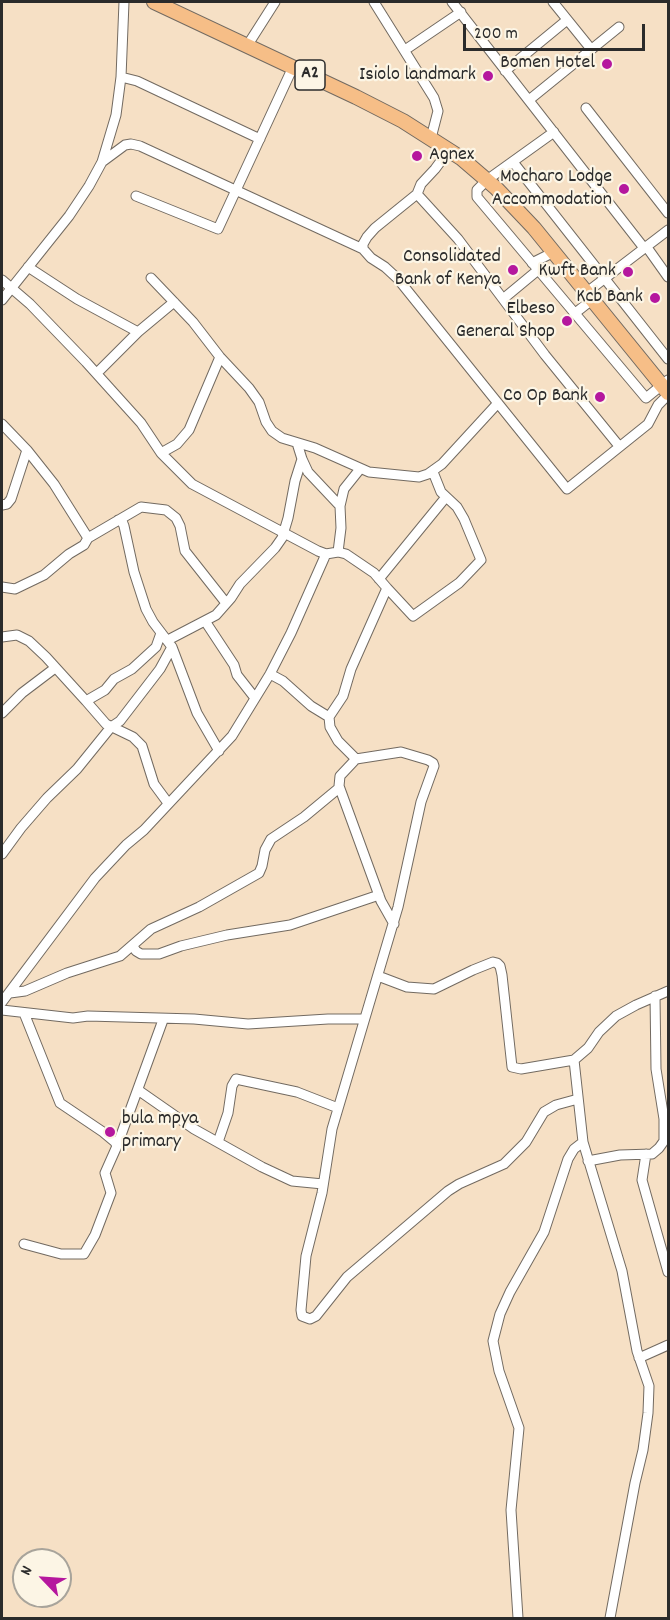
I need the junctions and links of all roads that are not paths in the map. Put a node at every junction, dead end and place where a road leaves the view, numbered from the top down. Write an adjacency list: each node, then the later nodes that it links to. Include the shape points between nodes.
1 (124, 2): 15 (street)
2 (154, 2): 10 (highway, A2)
3 (275, 2): 10 (street)
4 (374, 2): 12 (street)
5 (452, 2): 7 (street)
6 (553, 2): 8 (street)
7 (461, 12): 12 (street); 14 (street)
8 (567, 20): 11 (street); 14 (street)
9 (619, 27): 11 (street)
10 (247, 46): 13 (highway, A2)
11 (591, 49): 16 (street)
12 (405, 50): 19 (street, via 438,111)
13 (293, 67): 19 (highway, A2); 20 (street)
14 (505, 71): 16 (street)
15 (121, 77): 20 (street); 22 (street, via 116,115)
16 (529, 100): 18 (street)
17 (586, 108): 28 (street)
18 (554, 132): 23 (street); 30 (street)
19 (431, 138): 21 (highway, A2)
20 (260, 139): 25 (street)
21 (449, 150): 24 (highway, A2); 26 (street)
22 (102, 162): 25 (street, via 125,145 140,146); 33 (street, via 69,216)
23 (513, 162): 24 (street); 35 (street)
24 (487, 180): 32 (highway, A2); 34 (street, via 477,190 477,197)
25 (236, 192): 27 (street, via 218,229); 31 (street)
26 (417, 194): 31 (street, via 375,228); 41 (street)
27 (136, 196)
28 (669, 213)
29 (669, 230): 30 (street)
30 (645, 247): 35 (street); 36 (street)
31 (363, 249): 50 (street, via 398,279)
32 (554, 252): 34 (street); 40 (highway, A2)
33 (28, 267): 39 (street); 45 (street)
34 (535, 267): 41 (street); 44 (street)
35 (606, 277): 40 (street); 47 (street)
36 (669, 277)
37 (151, 278): 43 (street)
38 (2, 280): 39 (street)
39 (12, 287): 42 (street); 48 (street)
40 (590, 295): 44 (street); 49 (highway, A2)
41 (503, 299): 53 (street)
42 (2, 300)
43 (174, 302): 45 (street); 46 (street)
44 (574, 314): 49 (street, via 646,398)
45 (138, 332): 48 (street)
46 (220, 357): 52 (street, via 259,402 272,432); 55 (street, via 189,429 177,444)
47 (669, 359)
48 (97, 373): 55 (street, via 141,423)
49 (667, 388): 53 (street, via 648,424)
50 (498, 403): 53 (street, via 567,489); 58 (street)
51 (2, 424): 54 (street)
52 (297, 443): 56 (street); 57 (street)
53 (619, 446)
54 (27, 450): 60 (street, via 14,493); 64 (street)
55 (161, 453): 63 (street, via 201,490)
56 (302, 459): 61 (street, via 310,475); 63 (street)
57 (360, 469): 58 (street, via 410,476); 61 (street, via 344,489)
58 (433, 472): 59 (street)
59 (446, 497): 67 (street); 69 (street, via 465,519 481,560 459,583 413,616)
60 (2, 505)
61 (340, 506): 65 (street)
62 (118, 520): 64 (street); 70 (street, via 141,507 170,512 180,526 185,551); 73 (street, via 124,526 147,609)
63 (283, 532): 66 (street); 70 (street, via 271,554)
64 (88, 538): 68 (street, via 44,575 15,589)
65 (338, 552): 66 (street); 67 (street, via 357,560)
66 (326, 554): 75 (street)
67 (379, 579): 69 (street)
68 (2, 587)
69 (387, 588): 79 (street, via 343,696)
70 (226, 603): 71 (street)
71 (205, 621): 73 (street); 76 (street)
72 (2, 637): 74 (street, via 18,635 29,641)
73 (167, 640): 77 (street); 80 (street, via 155,675); 81 (street, via 197,713)
74 (55, 668): 77 (street); 78 (street)
75 (270, 674): 76 (street); 79 (street)
76 (255, 698): 81 (street)
77 (86, 701): 80 (street)
78 (2, 713)
79 (329, 717): 82 (street, via 335,737)
80 (111, 727): 84 (street, via 142,746 154,784); 85 (street)
81 (219, 751): 84 (street)
82 (356, 759): 83 (street, via 340,776); 87 (street, via 401,752 434,765 417,813)
83 (339, 788): 86 (street); 88 (street, via 271,839 259,873 158,926)
84 (168, 803): 91 (street, via 95,878)
85 (2, 853)
86 (379, 895): 87 (street); 88 (street, via 290,925 227,935 159,954 141,954)
87 (394, 924): 89 (street)
88 (133, 946): 91 (street, via 120,956)
89 (378, 976): 96 (street); 98 (street, via 407,987 434,988 496,963 502,975 513,1068)
90 (669, 991): 92 (street)
91 (10, 993): 93 (street)
92 (655, 996): 98 (street, via 611,1020); 105 (street, via 656,1069 665,1136 659,1148)
93 (2, 1002)
94 (2, 1010): 95 (street)
95 (24, 1013): 97 (street); 104 (street, via 60,1103)
96 (364, 1019): 97 (street, via 248,1024); 101 (street)
97 (163, 1020): 99 (street)
98 (574, 1060): 100 (street)
99 (138, 1090): 102 (street); 104 (street)
100 (578, 1099): 103 (street); 107 (street, via 544,1112 526,1142 504,1164 448,1191 347,1277 319,1313 307,1319 301,1310 306,1256)
101 (338, 1108): 102 (street, via 297,1092 237,1079); 107 (street)
102 (218, 1142): 107 (street, via 283,1177)
103 (583, 1142): 106 (street); 112 (street, via 568,1159 544,1232 505,1303 494,1341 499,1371 519,1428 511,1510)
104 (117, 1146): 108 (street, via 105,1173 111,1193 84,1254 60,1254)
105 (646, 1154): 106 (street); 109 (street, via 643,1185)
106 (588, 1161): 111 (street, via 622,1271)
107 (323, 1184)
108 (24, 1244)
109 (669, 1272)
110 (669, 1345): 111 (street)
111 (639, 1358): 113 (street, via 649,1386 648,1413)
112 (518, 1618)
113 (610, 1618)

